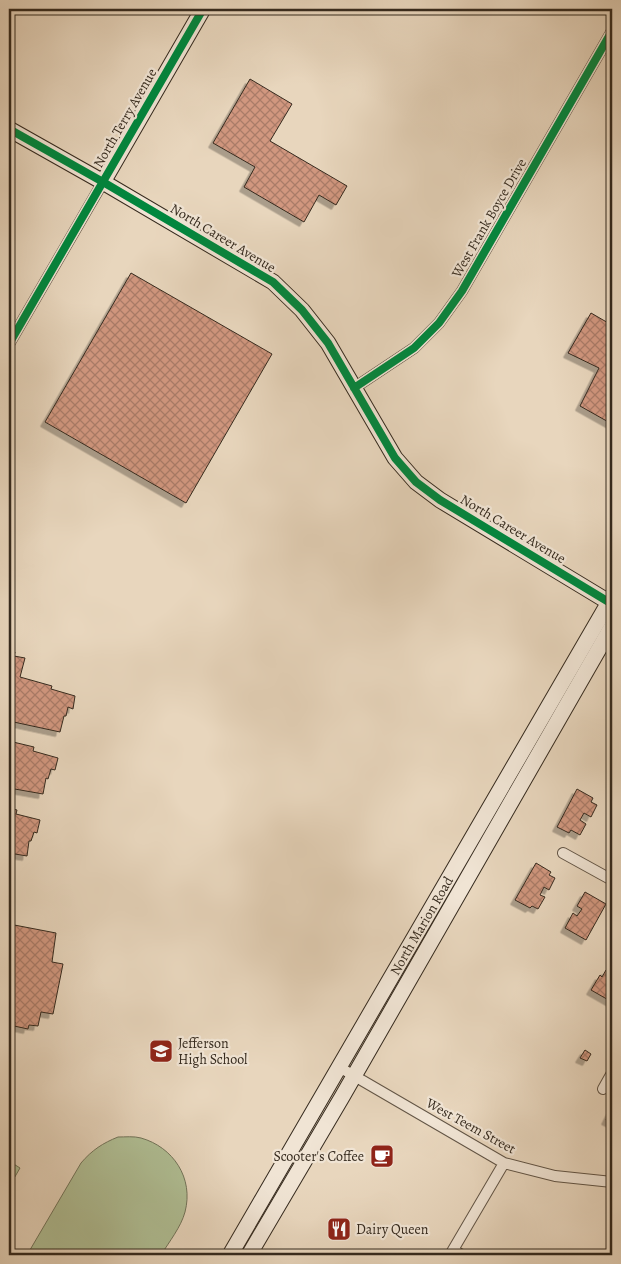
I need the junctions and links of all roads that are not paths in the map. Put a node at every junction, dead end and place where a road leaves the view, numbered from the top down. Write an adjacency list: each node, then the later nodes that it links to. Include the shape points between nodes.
1 (203, 9): 4 (main road, North Terry Avenue)
2 (612, 31): 6 (street, West Frank Boyce Drive, via 462,291 439,323 414,348)
3 (9, 129): 4 (main road, North Career Avenue)
4 (103, 182): 5 (street, North Terry Avenue); 6 (main road, North Career Avenue, via 273,282 302,310 328,343)
5 (9, 344)
6 (354, 388): 7 (main road, North Career Avenue, via 395,458 416,482 440,500)
7 (611, 601): 11 (main road, North Marion Road)
8 (612, 626): 13 (main road, North Marion Road)
9 (563, 853): 10 (street)
10 (612, 880)
11 (339, 1067): 13 (street, West Teem Street); 18 (main road, North Marion Road)
12 (612, 1073): 14 (street)
13 (354, 1075): 15 (street, West Teem Street); 19 (main road, North Marion Road)
14 (603, 1089)
15 (504, 1163): 16 (street, West Teem Street, via 555,1176); 17 (street)
16 (612, 1182)
17 (455, 1254)
18 (230, 1255)
19 (249, 1255)

